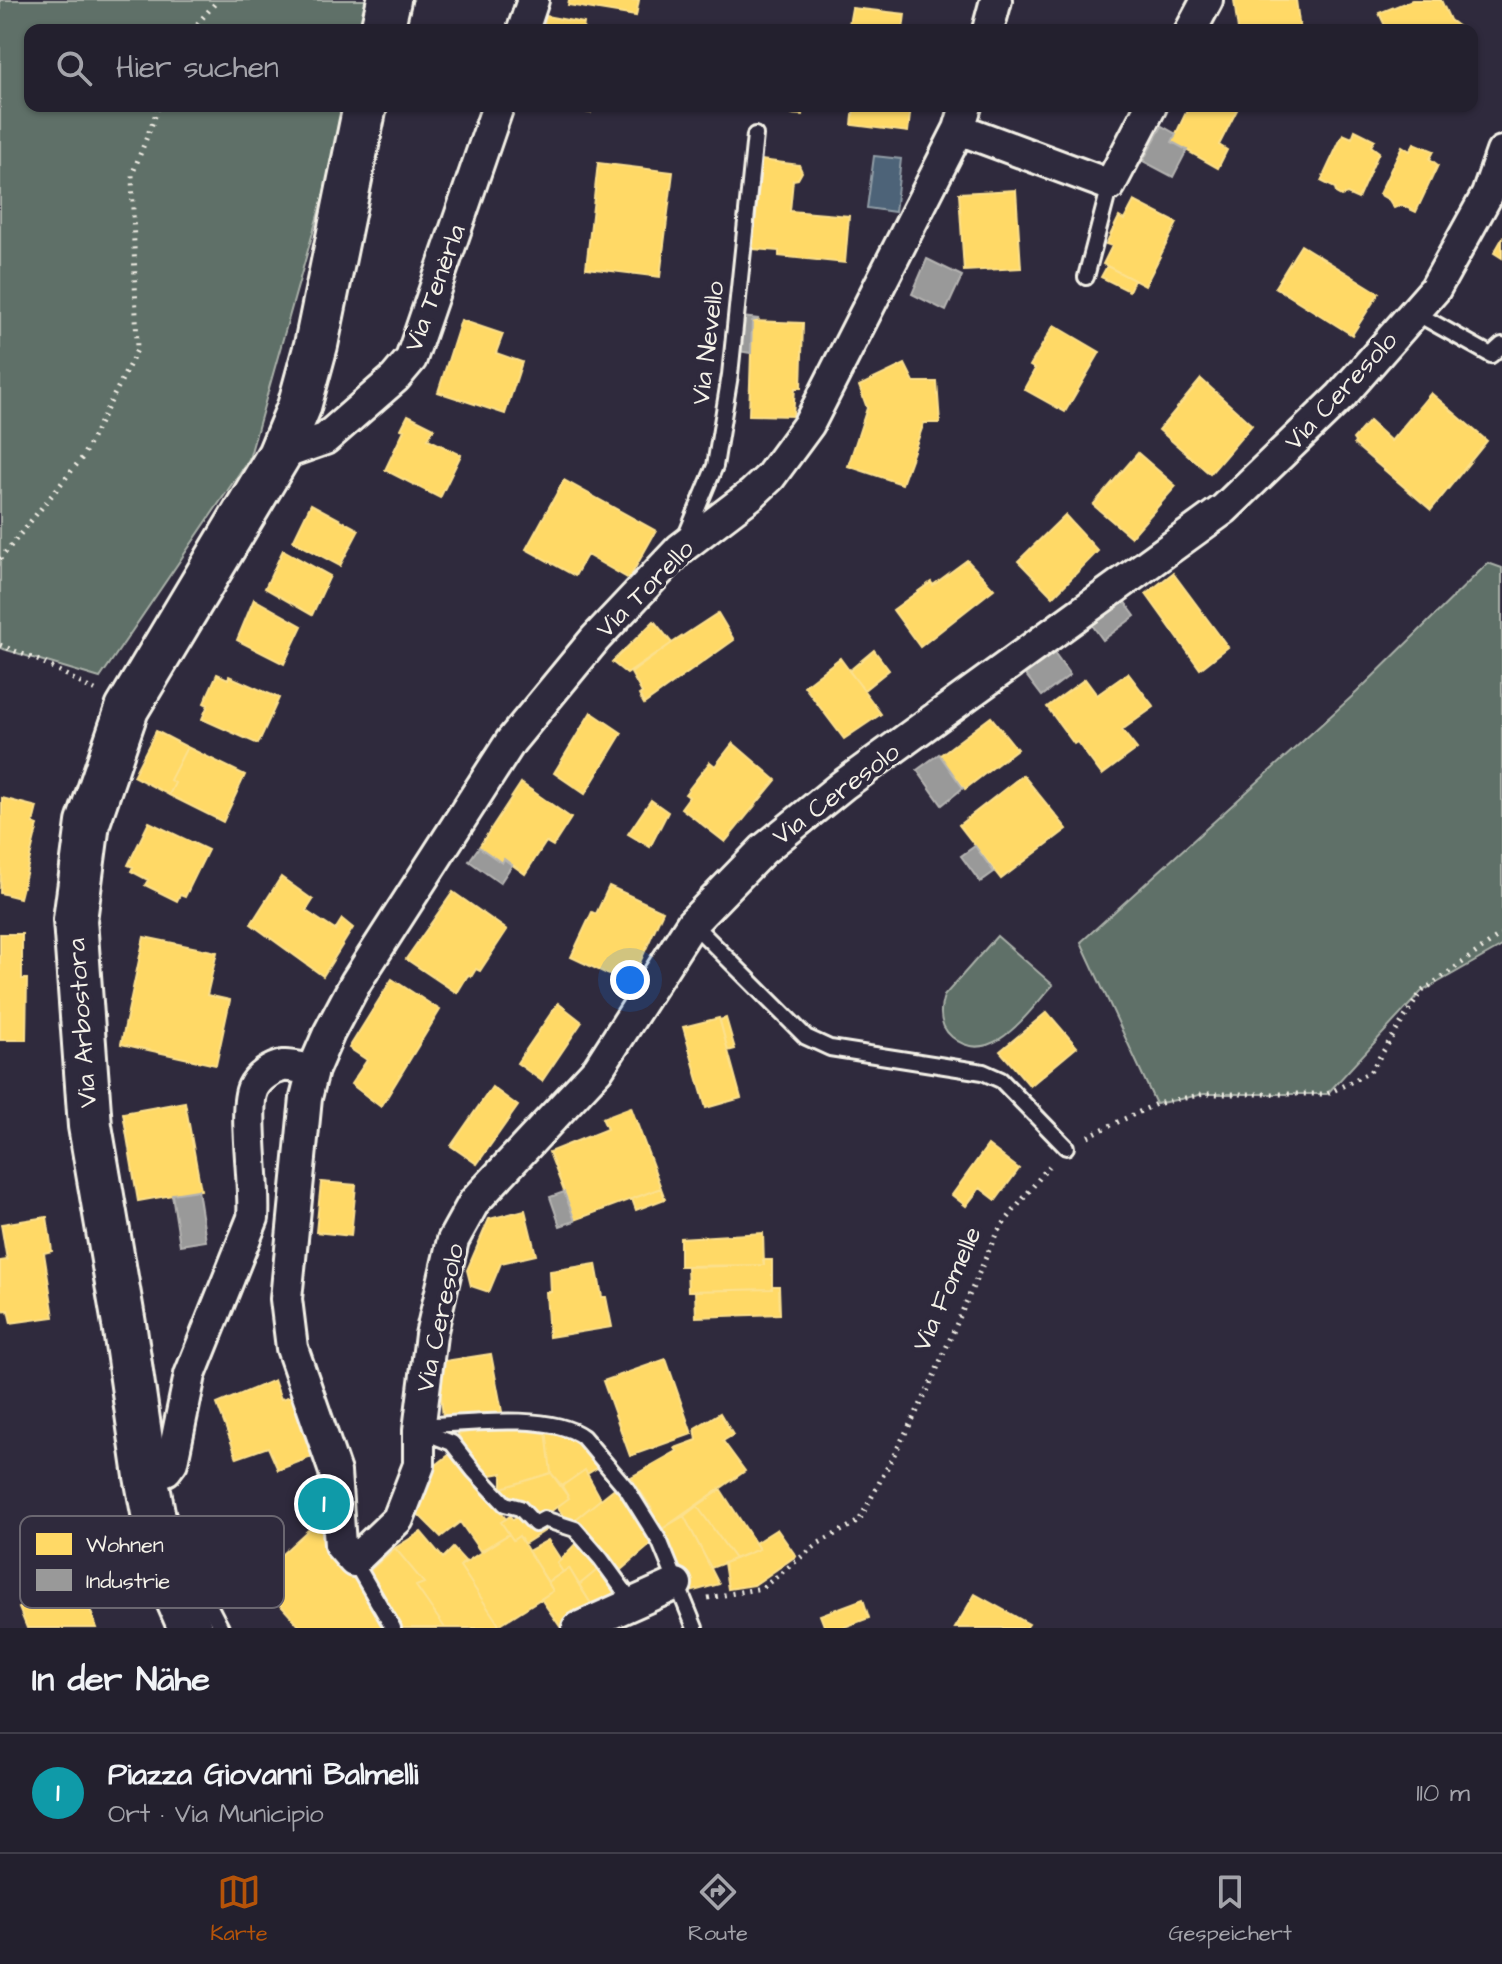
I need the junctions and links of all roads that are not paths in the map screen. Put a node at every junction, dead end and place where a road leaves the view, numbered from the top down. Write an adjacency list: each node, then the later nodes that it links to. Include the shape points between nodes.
1 (389, 0): 5 (street)
2 (533, 0): 6 (street)
3 (996, 0): 7 (street)
4 (1207, 0): 8 (street)
5 (383, 24)
6 (525, 24)
7 (990, 24)
8 (1194, 24)
9 (364, 112): 19 (street, Via Arbostora, via 316,345)
10 (496, 112): 19 (street, Via Tenèrla, via 411,359 325,439)
11 (1148, 112): 15 (street)
12 (962, 118): 15 (street); 20 (street, Via Torello, via 809,424 752,494)
13 (755, 135): 20 (lane, Via Nevello, via 715,466)
14 (1502, 152): 17 (street, Via Ceresolo, via 1487,195 1435,289)
15 (1110, 185): 16 (lane)
16 (1086, 277)
17 (1413, 312): 18 (lane, via 1491,355); 21 (street, Via Ceresolo, via 1341,396 1224,509 843,785 763,850)
18 (1502, 345)
19 (279, 455): 25 (street, Via Arbostora, via 127,709 88,823 75,920 90,1126)
20 (680, 549): 22 (street, Via Torello, via 595,639 511,741 356,982)
21 (692, 923): 23 (lane, via 806,1037 830,1048 983,1072 1001,1080); 24 (street, Via Ceresolo, via 598,1069 474,1202 453,1240 431,1335)
22 (313, 1070): 25 (street, via 284,1066 267,1072 253,1088 253,1218 190,1375 172,1462 166,1470); 27 (street, Via Torello, via 286,1299 292,1348 335,1472 340,1545)
23 (1066, 1147)
24 (419, 1428): 27 (street, Via Ceresolo, via 419,1465 398,1519); 28 (lane, via 521,1421 574,1430 627,1489 660,1542); 29 (lane, via 452,1443 505,1504 520,1508 535,1524 544,1519 575,1529)
25 (146, 1476): 26 (street, Via Arbostora)
26 (154, 1516)
27 (354, 1561): 34 (lane)
28 (680, 1594): 29 (street); 36 (lane)
29 (633, 1603): 35 (street)
30 (181, 1608): 32 (street, Via Arbostora)
31 (211, 1608): 33 (lane)
32 (190, 1628)
33 (221, 1628)
34 (393, 1628)
35 (578, 1628)
36 (695, 1628)

